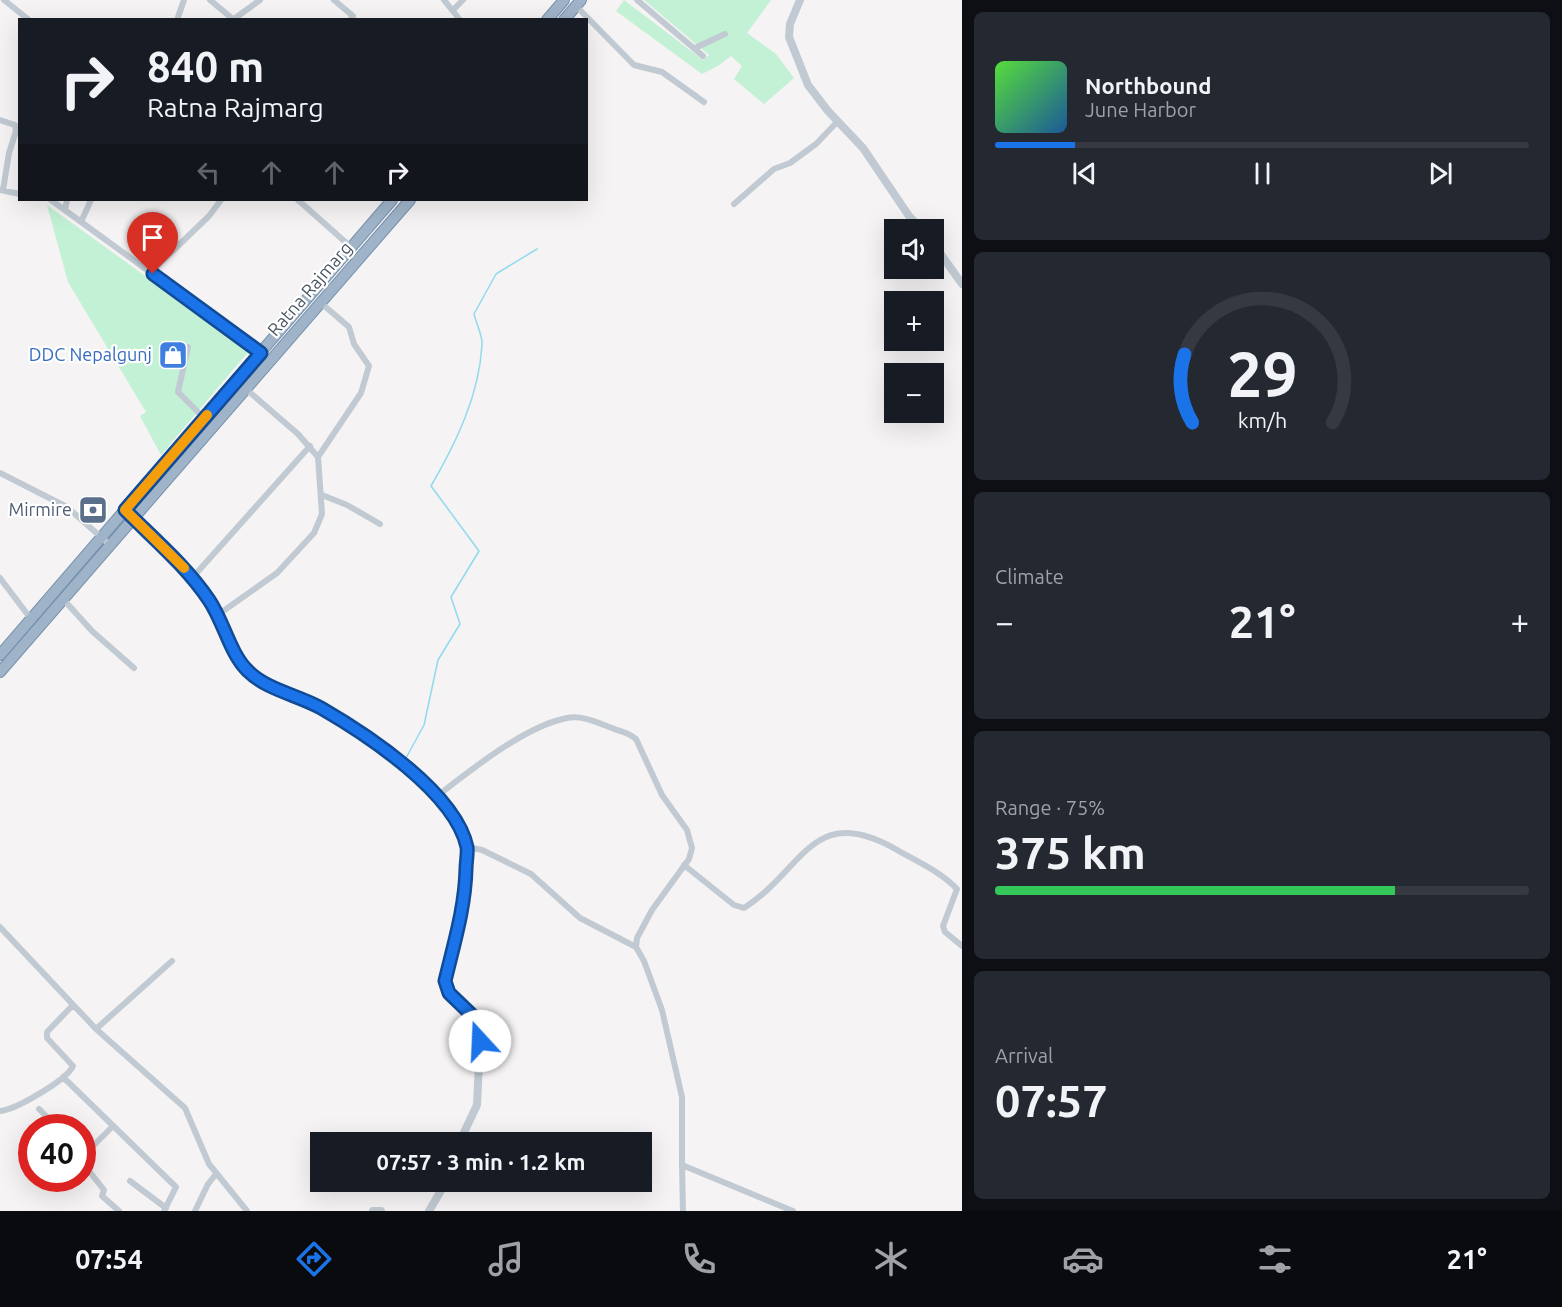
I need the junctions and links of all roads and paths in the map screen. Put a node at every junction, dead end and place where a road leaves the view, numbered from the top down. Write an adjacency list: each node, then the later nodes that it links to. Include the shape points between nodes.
1 (4, 0): 13 (street)
2 (184, 0): 14 (street)
3 (210, 0): 15 (street)
4 (260, 0): 16 (street)
5 (334, 0): 17 (street)
6 (444, 0): 12 (street)
7 (463, 0): 12 (street)
8 (564, 0): 19 (highway)
9 (637, 0): 22 (street)
10 (801, 0): 26 (street, via 790,24 789,37 808,85)
11 (578, 3): 20 (highway); 24 (street, via 634,65 662,72)
12 (453, 10): 18 (street)
13 (26, 18)
14 (178, 18)
15 (233, 18)
16 (235, 18)
17 (352, 18)
18 (458, 18)
19 (549, 18)
20 (566, 18)
21 (725, 34): 22 (street)
22 (695, 48): 23 (street)
23 (704, 56)
24 (705, 102)
25 (0, 120): 27 (street, via 15,125 16,131)
26 (838, 121): 36 (street, via 816,144 790,163 774,169); 38 (street, via 863,148)
27 (2, 190): 28 (street)
28 (18, 194)
29 (52, 201): 37 (street)
30 (67, 201): 37 (street)
31 (91, 201): 39 (street)
32 (220, 201): 42 (street)
33 (299, 201): 40 (street)
34 (391, 201): 40 (highway, Ratna Rajmarg)
35 (409, 201): 44 (highway, Ratna Rajmarg)
36 (734, 204)
37 (65, 210): 39 (street)
38 (912, 219)
39 (81, 222): 42 (street)
40 (351, 247): 46 (highway, Ratna Rajmarg)
41 (944, 259): 43 (street)
42 (153, 274): 46 (street)
43 (962, 284)
44 (320, 302): 47 (highway, Ratna Rajmarg); 50 (street, via 349,327 354,344 369,366 361,393)
45 (188, 347): 48 (street, via 178,392)
46 (261, 353): 48 (highway, Ratna Rajmarg)
47 (246, 389): 49 (street); 54 (highway, Ratna Rajmarg)
48 (204, 418): 53 (highway, Ratna Rajmarg)
49 (310, 446): 50 (street); 57 (street)
50 (318, 457): 52 (street)
51 (0, 473): 56 (street, via 67,507)
52 (322, 495): 55 (street); 60 (street, via 322,514 300,552)
53 (125, 510): 54 (street); 56 (highway, Ratna Rajmarg)
54 (134, 519): 56 (highway, Ratna Rajmarg); 57 (street)
55 (380, 524)
56 (106, 541): 59 (highway, Ratna Rajmarg); 61 (highway, Ratna Rajmarg)
57 (193, 577): 60 (street)
58 (0, 578): 61 (street)
59 (64, 600): 63 (street); 64 (highway, Ratna Rajmarg)
60 (219, 614): 65 (street, via 236,658 248,672 347,723 401,762)
61 (31, 619): 62 (highway, Ratna Rajmarg)
62 (0, 655)
63 (134, 668)
64 (0, 672)
65 (437, 796): 66 (street, via 452,815); 67 (street, via 518,738 568,718 593,721 636,739 662,795 690,838 691,854)
66 (467, 847): 70 (street, via 482,850 531,874 580,918); 79 (street, via 466,894 445,981 449,993 477,1020 480,1041 477,1106)
67 (684, 865): 69 (street, via 734,905 744,908 819,839 839,833 865,833 927,867 957,889 943,926); 70 (street, via 652,910)
68 (0, 927): 72 (street)
69 (962, 946)
70 (636, 947): 81 (street, via 658,999 682,1097)
71 (172, 961): 73 (street)
72 (73, 1005): 73 (street); 74 (street, via 47,1032 47,1038 73,1066)
73 (96, 1029): 82 (street, via 185,1108)
74 (63, 1077): 76 (street); 78 (street)
75 (39, 1109): 77 (street)
76 (0, 1111)
77 (44, 1114)
78 (113, 1126): 80 (street); 86 (street, via 176,1186)
79 (464, 1132)
80 (96, 1143)
81 (682, 1165): 93 (street); 94 (street)
82 (216, 1174): 88 (street); 89 (street)
83 (96, 1180): 87 (street, via 104,1190 102,1196)
84 (130, 1181): 86 (street)
85 (440, 1192): 92 (street)
86 (165, 1209)
87 (119, 1211)
88 (195, 1211)
89 (247, 1211)
90 (373, 1211): 91 (street)
91 (381, 1211)
92 (429, 1211)
93 (683, 1211)
94 (793, 1211)

